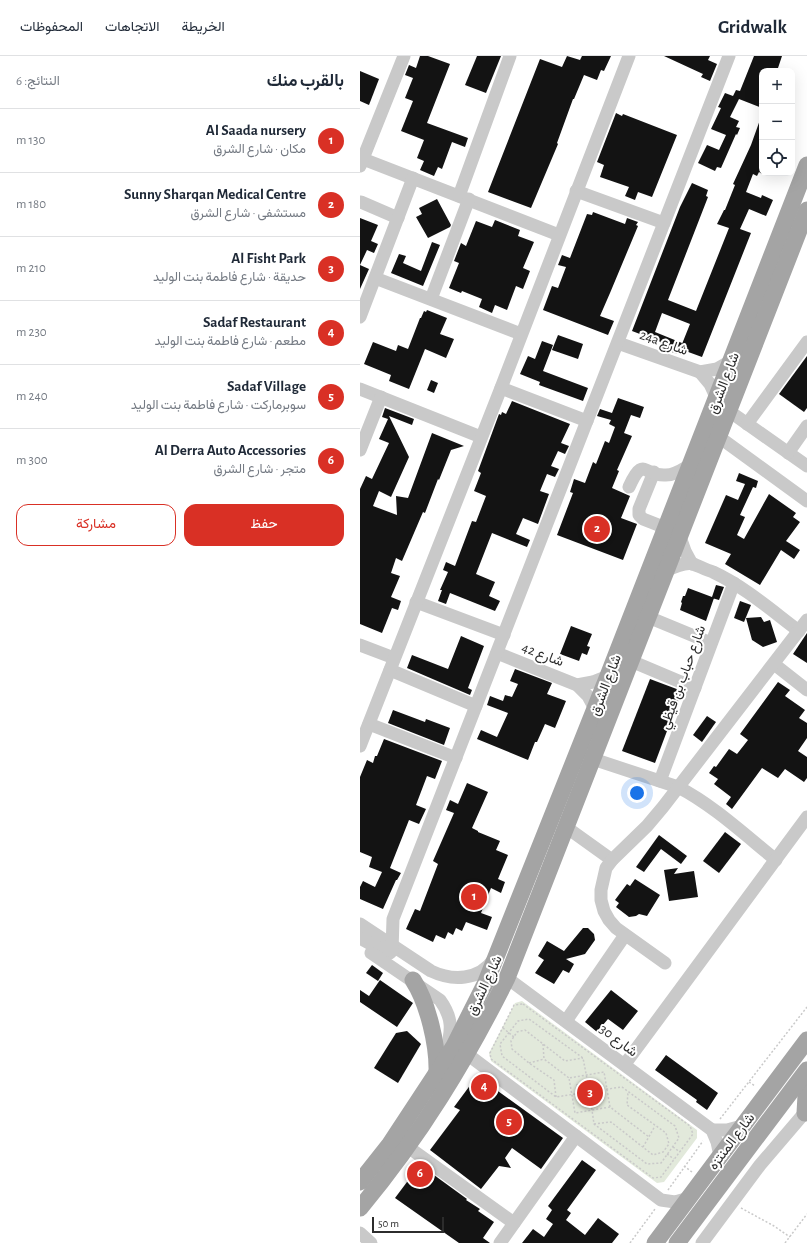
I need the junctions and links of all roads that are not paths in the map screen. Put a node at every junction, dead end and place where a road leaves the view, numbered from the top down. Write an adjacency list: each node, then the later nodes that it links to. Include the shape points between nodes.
1 (404, 56): 5 (street)
2 (510, 56): 9 (street)
3 (629, 56): 8 (street)
4 (729, 56): 13 (street)
5 (362, 163): 7 (street)
6 (807, 165): 21 (main road, شارع الشرق)
7 (413, 178): 9 (street); 12 (street)
8 (576, 191): 13 (street); 14 (street)
9 (464, 198): 14 (street); 16 (street)
10 (361, 202): 12 (street)
11 (807, 210): 27 (main road, شارع الشرق)
12 (398, 218): 15 (street)
13 (664, 223): 20 (street)
14 (559, 234): 18 (street)
15 (375, 278): 16 (street); 17 (street)
16 (431, 299): 18 (street)
17 (360, 317)
18 (521, 334): 23 (street)
19 (807, 342): 29 (street)
20 (618, 343): 22 (street, 24a شارع); 28 (street)
21 (731, 361): 22 (street, 24a شارع, via 717,369); 26 (main road, شارع الشرق)
22 (700, 372): 26 (street, 24a شارع, via 710,384)
23 (500, 388): 28 (street); 32 (street)
24 (360, 389): 25 (street)
25 (381, 397): 32 (street); 33 (street)
26 (717, 399): 35 (main road, شارع الشرق)
27 (729, 411): 29 (street); 31 (main road, شارع الشرق)
28 (587, 421): 49 (street)
29 (747, 424): 34 (street)
30 (807, 426): 34 (street)
31 (719, 436): 38 (main road, شارع الشرق); 40 (street)
32 (481, 437): 45 (street)
33 (360, 450)
34 (788, 453): 36 (street)
35 (691, 463): 37 (street, via 670,475); 38 (main road, via 689,484 696,488); 41 (main road, شارع الشرق)
36 (807, 466)
37 (654, 472): 39 (street, via 643,469 637,471); 41 (street, via 639,515)
38 (700, 484): 41 (main road, شارع الشرق)
39 (629, 487)
40 (807, 501)
41 (673, 532): 42 (street); 43 (main road, شارع الشرق); 56 (main road, شارع الشرق)
42 (692, 564): 43 (street, via 679,565); 44 (street)
43 (666, 571): 46 (main road, شارع الشرق)
44 (734, 583): 48 (street); 50 (street, شارع حباب بن قيظي)
45 (416, 602): 49 (street); 54 (street)
46 (648, 617): 50 (street); 53 (main road, شارع الشرق)
47 (807, 620): 48 (street)
48 (799, 631): 55 (street)
49 (504, 635): 52 (street)
50 (711, 643): 58 (street, شارع حباب بن قيظي)
51 (360, 645): 54 (street)
52 (497, 653): 57 (street, شارع 42); 60 (street)
53 (631, 661): 58 (street); 65 (main road, شارع الشرق)
54 (392, 664): 60 (street); 62 (street)
55 (774, 664): 59 (street); 68 (street)
56 (608, 676): 57 (street); 61 (main road, شارع الشرق)
57 (577, 685): 61 (street, شارع 42, via 588,696)
58 (695, 688): 67 (street, شارع حباب بن قيظي)
59 (807, 690)
60 (476, 706): 64 (street)
61 (595, 709): 66 (main road, شارع الشرق)
62 (369, 724): 63 (street); 64 (street)
63 (360, 746)
64 (456, 758): 73 (street)
65 (593, 759): 67 (street); 70 (main road, شارع الشرق)
66 (571, 771): 70 (main road, via 577,773 580,779); 79 (main road, شارع الشرق)
67 (660, 781): 68 (street)
68 (678, 787): 71 (street, via 647,826); 72 (street, via 698,798)
69 (807, 817): 72 (street)
70 (567, 824): 71 (street); 81 (main road, شارع الشرق)
71 (612, 860): 76 (street, via 604,876 601,900 609,920)
72 (776, 860): 86 (street)
73 (393, 919): 75 (street); 78 (street)
74 (360, 924): 75 (street)
75 (366, 935): 78 (street)
76 (625, 935): 80 (street); 83 (street)
77 (360, 945): 82 (street)
78 (392, 946): 79 (street, via 430,971 456,978 482,971)
79 (500, 951): 87 (main road, شارع الشرق, via 454,1046)
80 (665, 964)
81 (507, 978): 83 (street, شارع 30); 85 (main road, شارع الشرق)
82 (412, 980): 87 (main road, via 425,1004)
83 (566, 1021): 86 (street, شارع 30)
84 (804, 1044): 91 (main road, via 792,1071 758,1119 759,1124); 92 (main road, شارع المنتزه)
85 (467, 1054): 94 (street); 95 (main road, شارع الشرق)
86 (625, 1064): 93 (street, شارع 30)
87 (439, 1070): 97 (main road, شارع الشرق, via 390,1144)
88 (807, 1070): 91 (main road, شارع المنتزه)
89 (807, 1078): 90 (main road)
90 (806, 1111): 110 (street, via 760,1165)
91 (766, 1125): 109 (main road, شارع المنتزه)
92 (742, 1126): 93 (street); 96 (main road, شارع المنتزه)
93 (712, 1130): 96 (street, via 718,1142)
94 (576, 1136): 99 (street); 101 (street)
95 (408, 1147): 100 (main road, شارع الشرق); 101 (street)
96 (720, 1156): 98 (main road, شارع المنتزه)
97 (360, 1182)
98 (689, 1198): 99 (street, via 675,1202); 102 (main road, شارع المنتزه)
99 (662, 1200): 102 (street)
100 (360, 1208)
101 (514, 1223): 108 (street)
102 (669, 1225): 105 (main road, شارع المنتزه)
103 (360, 1233): 107 (street)
104 (360, 1241): 106 (street)
105 (659, 1242)
106 (363, 1243)
107 (371, 1243)
108 (500, 1243)
109 (678, 1243)
110 (702, 1243)

